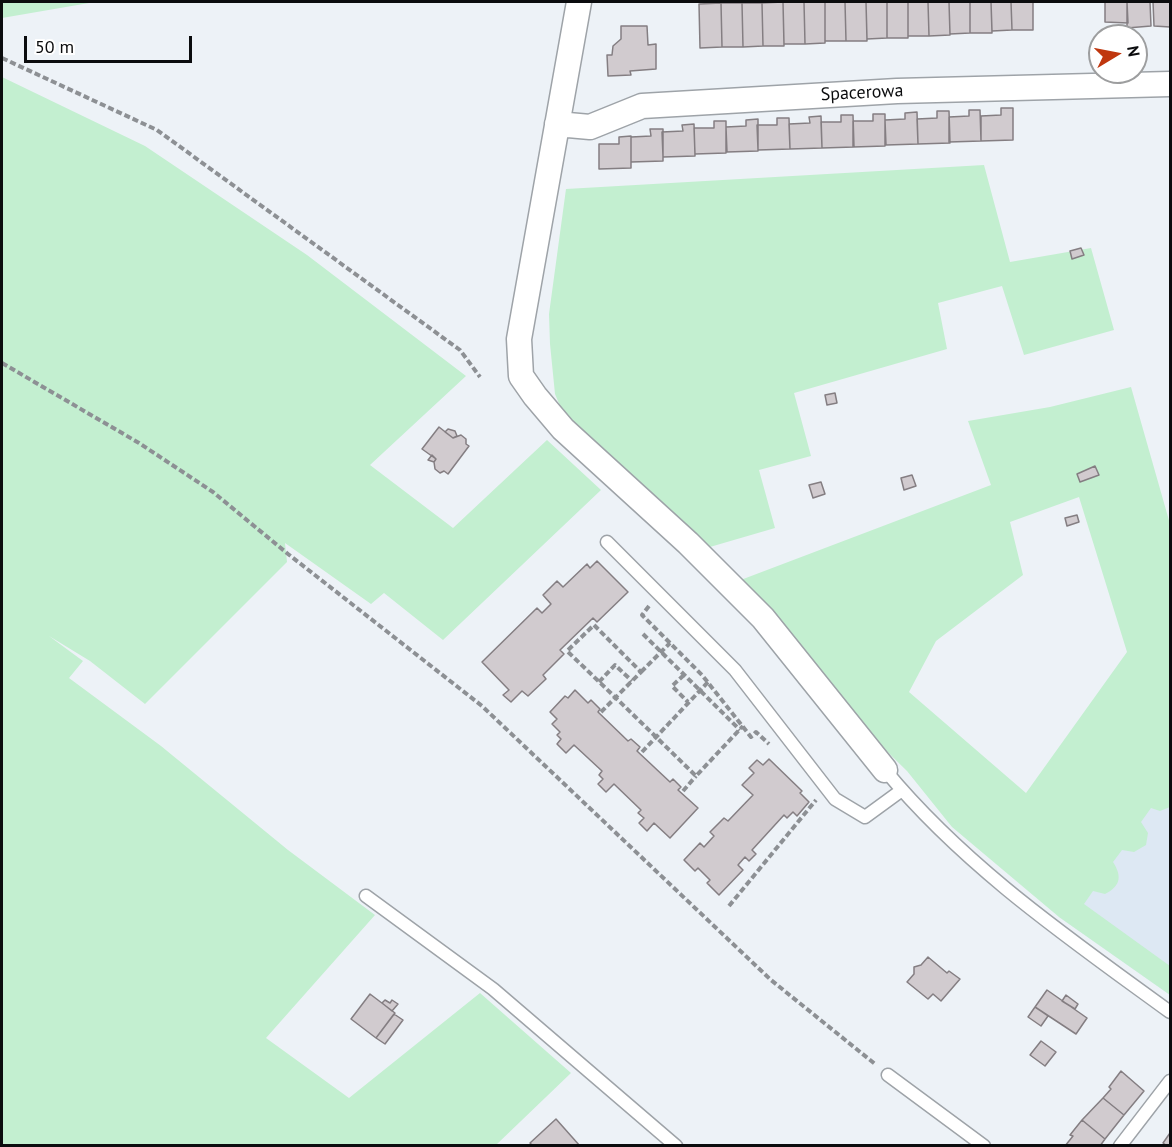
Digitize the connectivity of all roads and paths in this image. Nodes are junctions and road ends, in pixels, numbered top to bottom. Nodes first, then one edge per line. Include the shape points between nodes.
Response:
1 (579, 2) edge
2 (2, 58) edge
3 (1170, 84) edge
4 (557, 124) junction
5 (2, 363) edge
6 (480, 377) dead end
7 (607, 542) dead end
8 (648, 598) dead end
9 (643, 634) dead end
10 (670, 643) junction
11 (661, 652) junction
12 (641, 672) junction
13 (684, 675) junction
14 (632, 681) junction
15 (598, 682) junction
16 (708, 682) junction
17 (699, 691) junction
18 (615, 698) junction
19 (688, 702) junction
20 (601, 712) dead end
21 (741, 728) junction
22 (656, 737) junction
23 (773, 749) dead end
24 (642, 752) dead end
25 (885, 770) joint
26 (696, 776) junction
27 (902, 790) junction
28 (682, 791) dead end
29 (817, 793) dead end
30 (366, 896) dead end
31 (729, 906) dead end
32 (1170, 1012) edge
33 (888, 1075) joint
34 (1170, 1081) edge
35 (676, 1146) edge
36 (984, 1146) edge
37 (1120, 1146) edge

1 - 4 street
2 - 6 path via 157,130 460,350
3 - 4 street, Spacerowa via 897,91 642,105 590,127
4 - 25 street via 519,339 521,376 564,429 763,618
5 - 33 path via 140,442 213,492 482,706 771,980
7 - 27 lane via 735,670 835,799 866,817
8 - 10 path via 650,605 642,615
9 - 11 path
10 - 11 path
10 - 16 path
11 - 12 path
11 - 13 path
12 - 14 path
12 - 15 path via 594,625 567,651
13 - 17 path
13 - 19 path via 672,686
14 - 15 path via 615,665
14 - 18 path
15 - 18 path
16 - 17 path
16 - 21 path
17 - 19 path
17 - 21 path
18 - 20 path
18 - 22 path
19 - 22 path
21 - 23 path via 751,737 756,732
21 - 26 path
22 - 24 path
22 - 26 path
25 - 27 lane
26 - 28 path
27 - 32 lane via 996,881
29 - 31 path via 814,802
30 - 35 lane via 493,989
33 - 36 lane
34 - 37 lane

